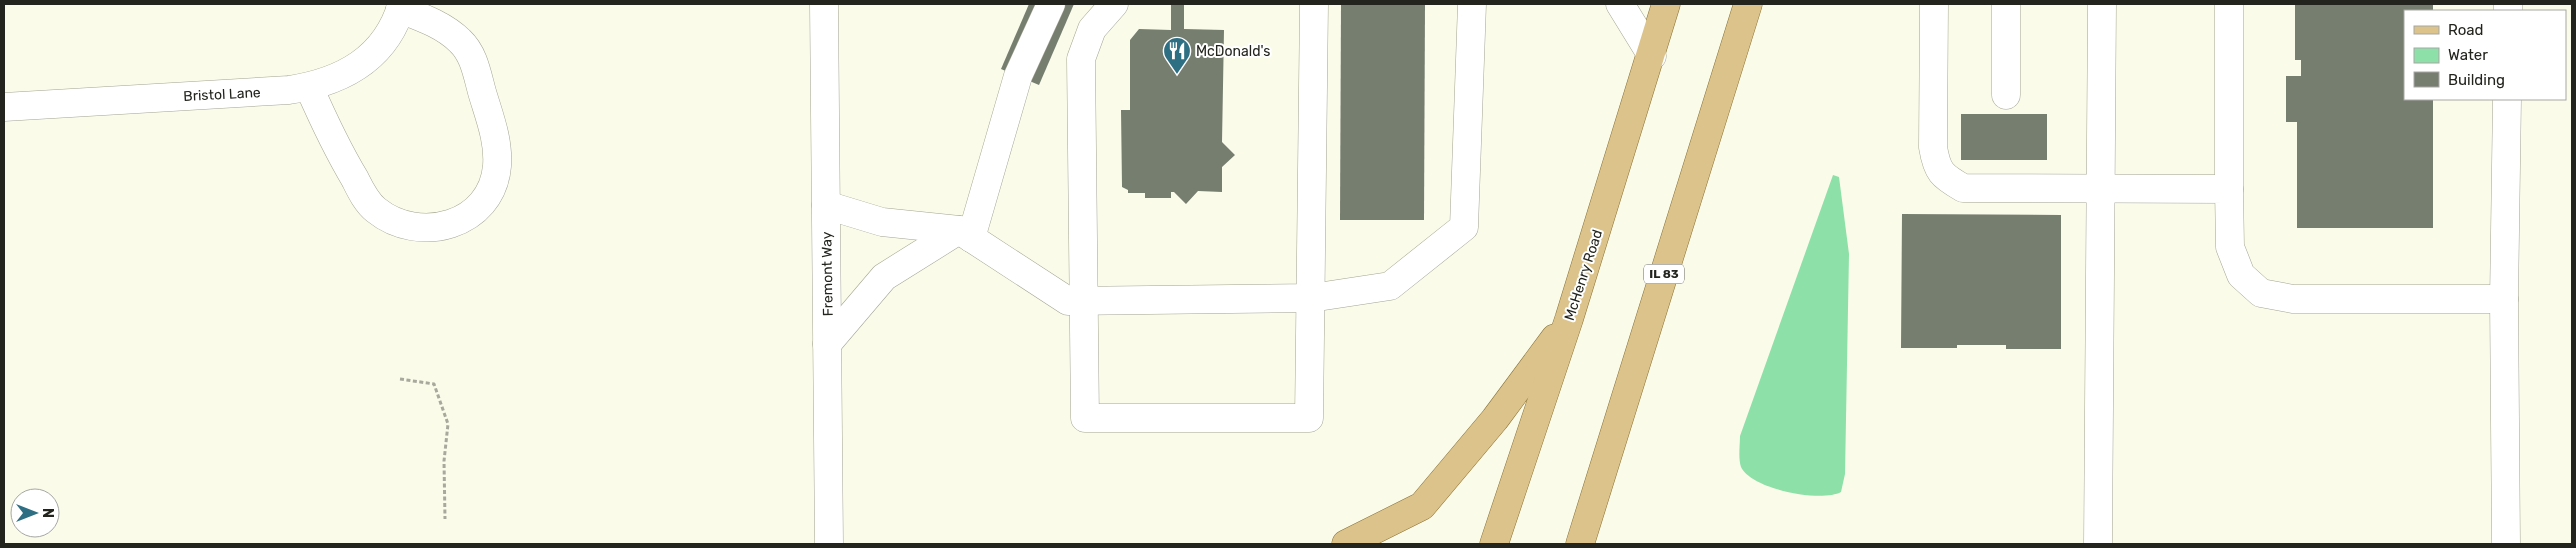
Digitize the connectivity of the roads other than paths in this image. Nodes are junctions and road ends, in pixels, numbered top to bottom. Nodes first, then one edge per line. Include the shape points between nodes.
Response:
1 (824, 4) edge
2 (1051, 4) edge
3 (1114, 4) edge
4 (1314, 4) edge
5 (1472, 4) edge
6 (1620, 4) edge
7 (1666, 4) edge
8 (1748, 4) edge
9 (1934, 4) edge
10 (2006, 4) edge
11 (2102, 4) edge
12 (2229, 4) edge
13 (401, 6) edge
14 (1652, 56) junction
15 (309, 87) junction
16 (2006, 95) dead end
17 (2507, 100) edge
18 (4, 107) edge
19 (2101, 188) junction
20 (2229, 189) junction
21 (826, 205) junction
22 (965, 234) junction
23 (1310, 298) junction
24 (2504, 299) junction
25 (1084, 301) junction
26 (1569, 319) junction
27 (827, 344) junction
28 (829, 544) edge
29 (1346, 544) edge
30 (1494, 544) edge
31 (1580, 544) edge
32 (2098, 544) edge
33 (2506, 544) edge

1 - 21 street, Fremont Way
2 - 22 street via 1018,76
3 - 25 street via 1092,29 1081,59
4 - 23 street
5 - 23 street via 1464,228 1390,286
6 - 14 street
7 - 14 main road, McHenry Road
8 - 31 main road, IL 83
9 - 19 street via 1933,147 1936,164 1944,178 1963,188
10 - 16 street
11 - 19 street
12 - 20 street
13 - 15 street, Bristol Lane via 386,38 363,62 334,80
13 - 15 street via 446,29 471,54 496,142 497,166 492,187 469,215 438,228 414,228 400,224 375,209 330,136
14 - 26 main road, McHenry Road
15 - 18 street, Bristol Lane
17 - 24 street
19 - 20 street
19 - 32 street
20 - 24 street via 2230,247 2241,274 2261,293 2293,299
21 - 22 street via 882,222
21 - 27 street, Fremont Way
22 - 25 street via 1068,301
22 - 27 street via 884,277
23 - 25 street
23 - 25 street via 1309,418 1085,418
24 - 33 street
26 - 29 main road via 1495,419 1422,506
26 - 30 main road, McHenry Road
27 - 28 street, Fremont Way

